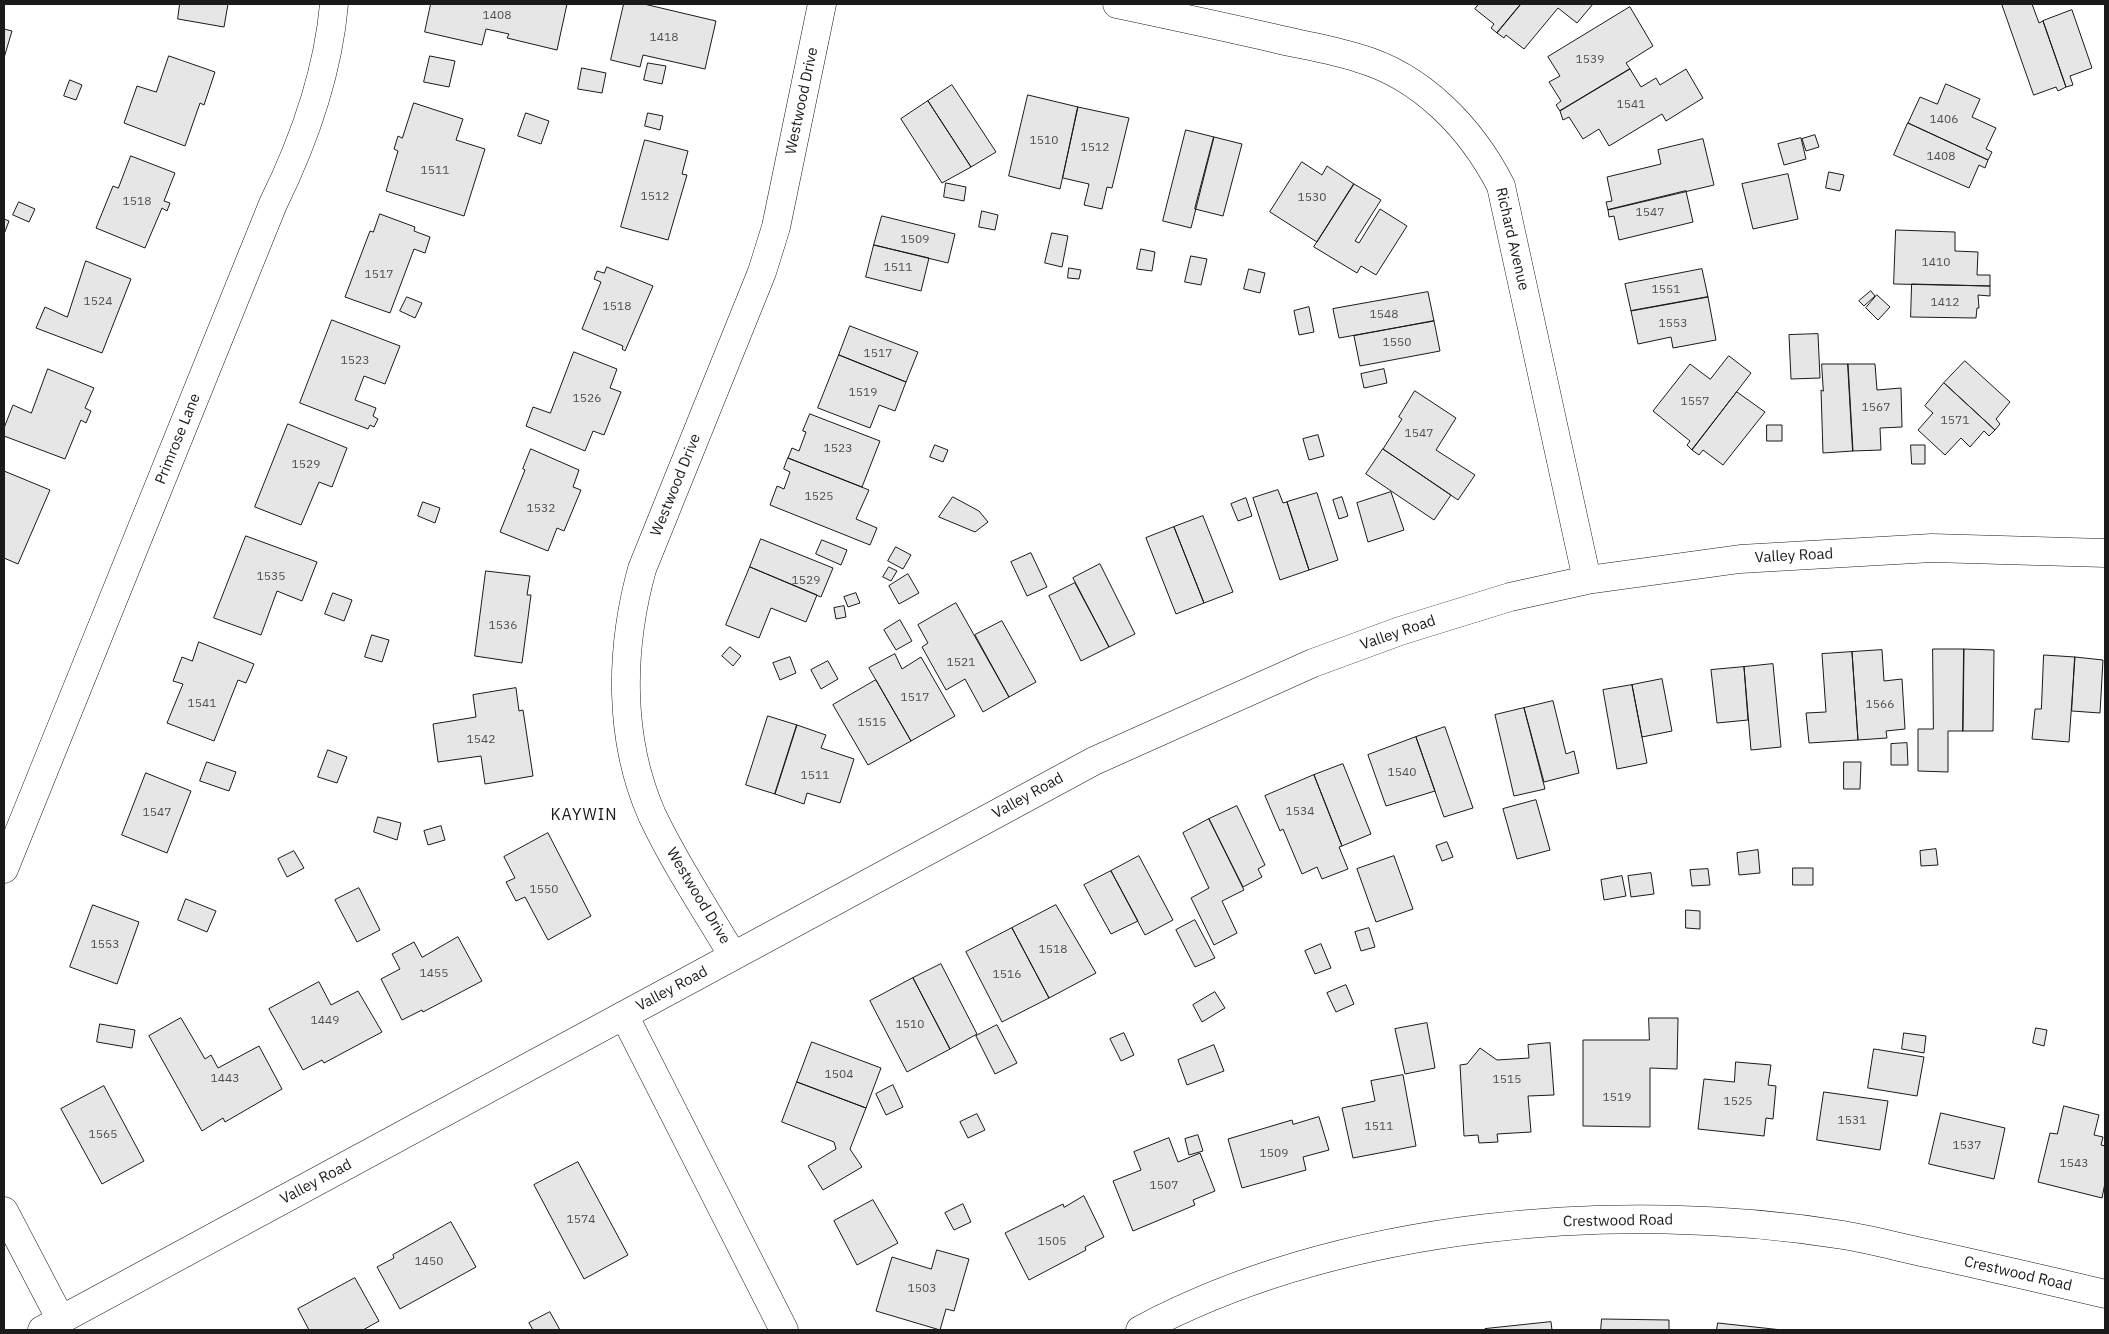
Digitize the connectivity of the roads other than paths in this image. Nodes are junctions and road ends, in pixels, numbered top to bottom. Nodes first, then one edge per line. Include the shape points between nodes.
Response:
1 (334, 4) edge
2 (822, 4) edge
3 (1116, 4) edge
4 (2105, 553) edge
5 (1587, 580) junction
6 (4, 869) edge
7 (733, 956) junction
8 (624, 1015) junction
9 (4, 1211) edge
10 (2105, 1294) edge
11 (51, 1325) edge
12 (1151, 1328) edge
13 (784, 1330) edge

1 - 6 street, Primrose Lane via 320,78 291,167 273,204
2 - 7 street, Westwood Drive via 776,227 762,272 642,570 634,600 626,661 628,723 652,814 672,855
3 - 5 street, Richard Avenue via 1360,58 1398,75 1433,98 1464,128 1489,162 1501,186
4 - 5 street, Valley Road via 1932,548 1740,559
5 - 7 street, Valley Road via 1501,600 1400,631 1313,663 1094,761
7 - 8 street, Valley Road
8 - 11 street, Valley Road
8 - 13 street
9 - 11 street
10 - 12 street, Crestwood Road via 1845,1235 1746,1222 1647,1218 1547,1222 1417,1238 1327,1258 1240,1286

